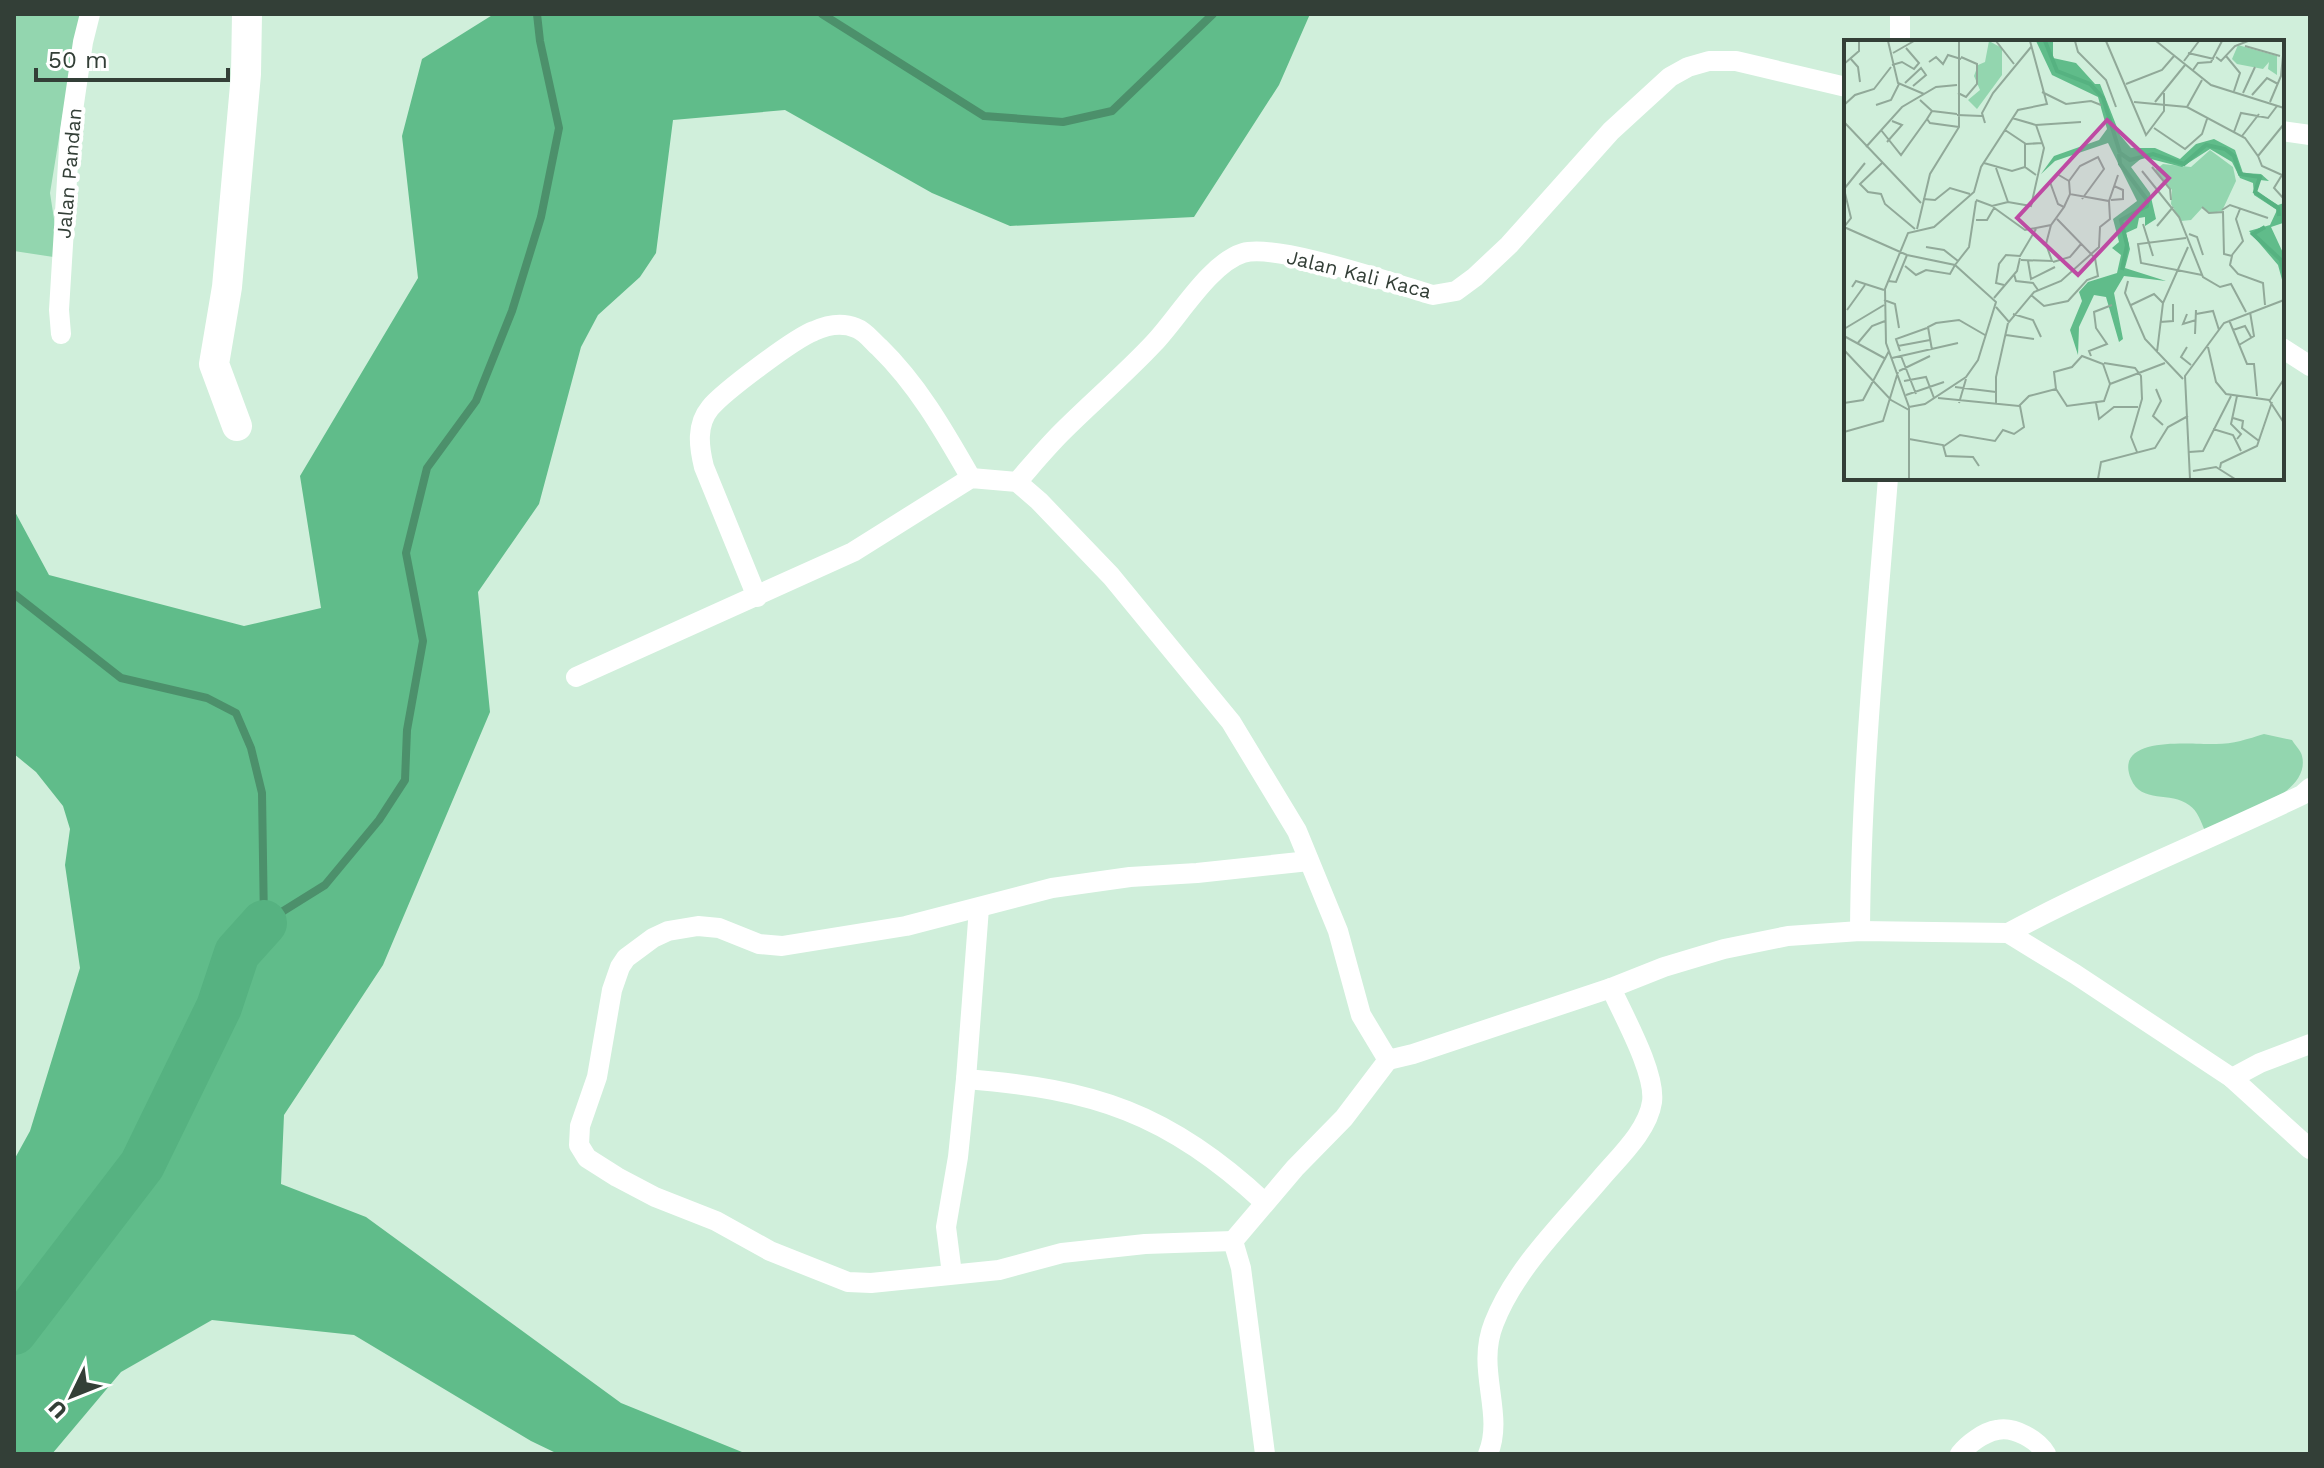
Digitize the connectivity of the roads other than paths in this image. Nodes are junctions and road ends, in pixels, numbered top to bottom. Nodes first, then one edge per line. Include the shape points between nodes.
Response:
1 (90, 14) edge
2 (247, 14) edge
3 (1900, 14) edge
4 (1900, 40) edge
5 (1844, 87) edge
6 (2284, 131) edge
7 (2310, 135) edge
8 (61, 334) dead end
9 (2284, 349) edge
10 (2310, 366) edge
11 (237, 426) dead end
12 (971, 478) junction
13 (1888, 480) edge
14 (1017, 482) junction
15 (757, 597) junction
16 (576, 677) dead end
17 (2310, 788) edge
18 (1309, 861) junction
19 (979, 908) junction
20 (1860, 931) junction
21 (2008, 933) junction
22 (1611, 988) junction
23 (2310, 1044) edge
24 (1388, 1060) junction
25 (2232, 1078) junction
26 (966, 1079) junction
27 (2310, 1149) edge
28 (1264, 1202) junction
29 (1233, 1241) junction
30 (952, 1274) junction
31 (1265, 1454) edge
32 (1488, 1454) edge
33 (1960, 1454) edge
34 (2046, 1454) edge

1 - 8 street, Jalan Pandan via 70,131
2 - 11 street via 227,287 214,364
3 - 4 street
5 - 14 street, Jalan Kali Kaca via 1736,61 1688,67 1611,131 1509,245 1475,277 1447,294 1433,295 1274,253 1232,258
6 - 7 street
9 - 10 street
12 - 14 street
12 - 15 street via 853,552
12 - 15 street via 927,402 859,329 846,324 811,332 710,409 702,426 704,467
13 - 20 street via 1867,734
14 - 18 street via 1111,576 1231,722 1297,831
15 - 16 street
17 - 21 street
18 - 19 street via 1052,888
18 - 24 street via 1338,931 1361,1015
19 - 26 street
19 - 30 street via 782,946 698,926 653,938 626,958 616,979 597,1077 580,1126 579,1145 587,1158 617,1177 823,1274 871,1283
20 - 21 street
20 - 22 street via 1788,936 1724,949
21 - 25 street
22 - 24 street
22 - 32 street via 1642,1056 1652,1101 1630,1144 1514,1284 1497,1316 1487,1351 1494,1439
23 - 25 street
24 - 28 street via 1344,1118
25 - 27 street
26 - 28 street via 1046,1087 1126,1109 1200,1149
26 - 30 street via 946,1227
28 - 29 street
29 - 30 street via 1062,1253 999,1270
29 - 31 street
33 - 34 street via 1998,1429 2030,1438

